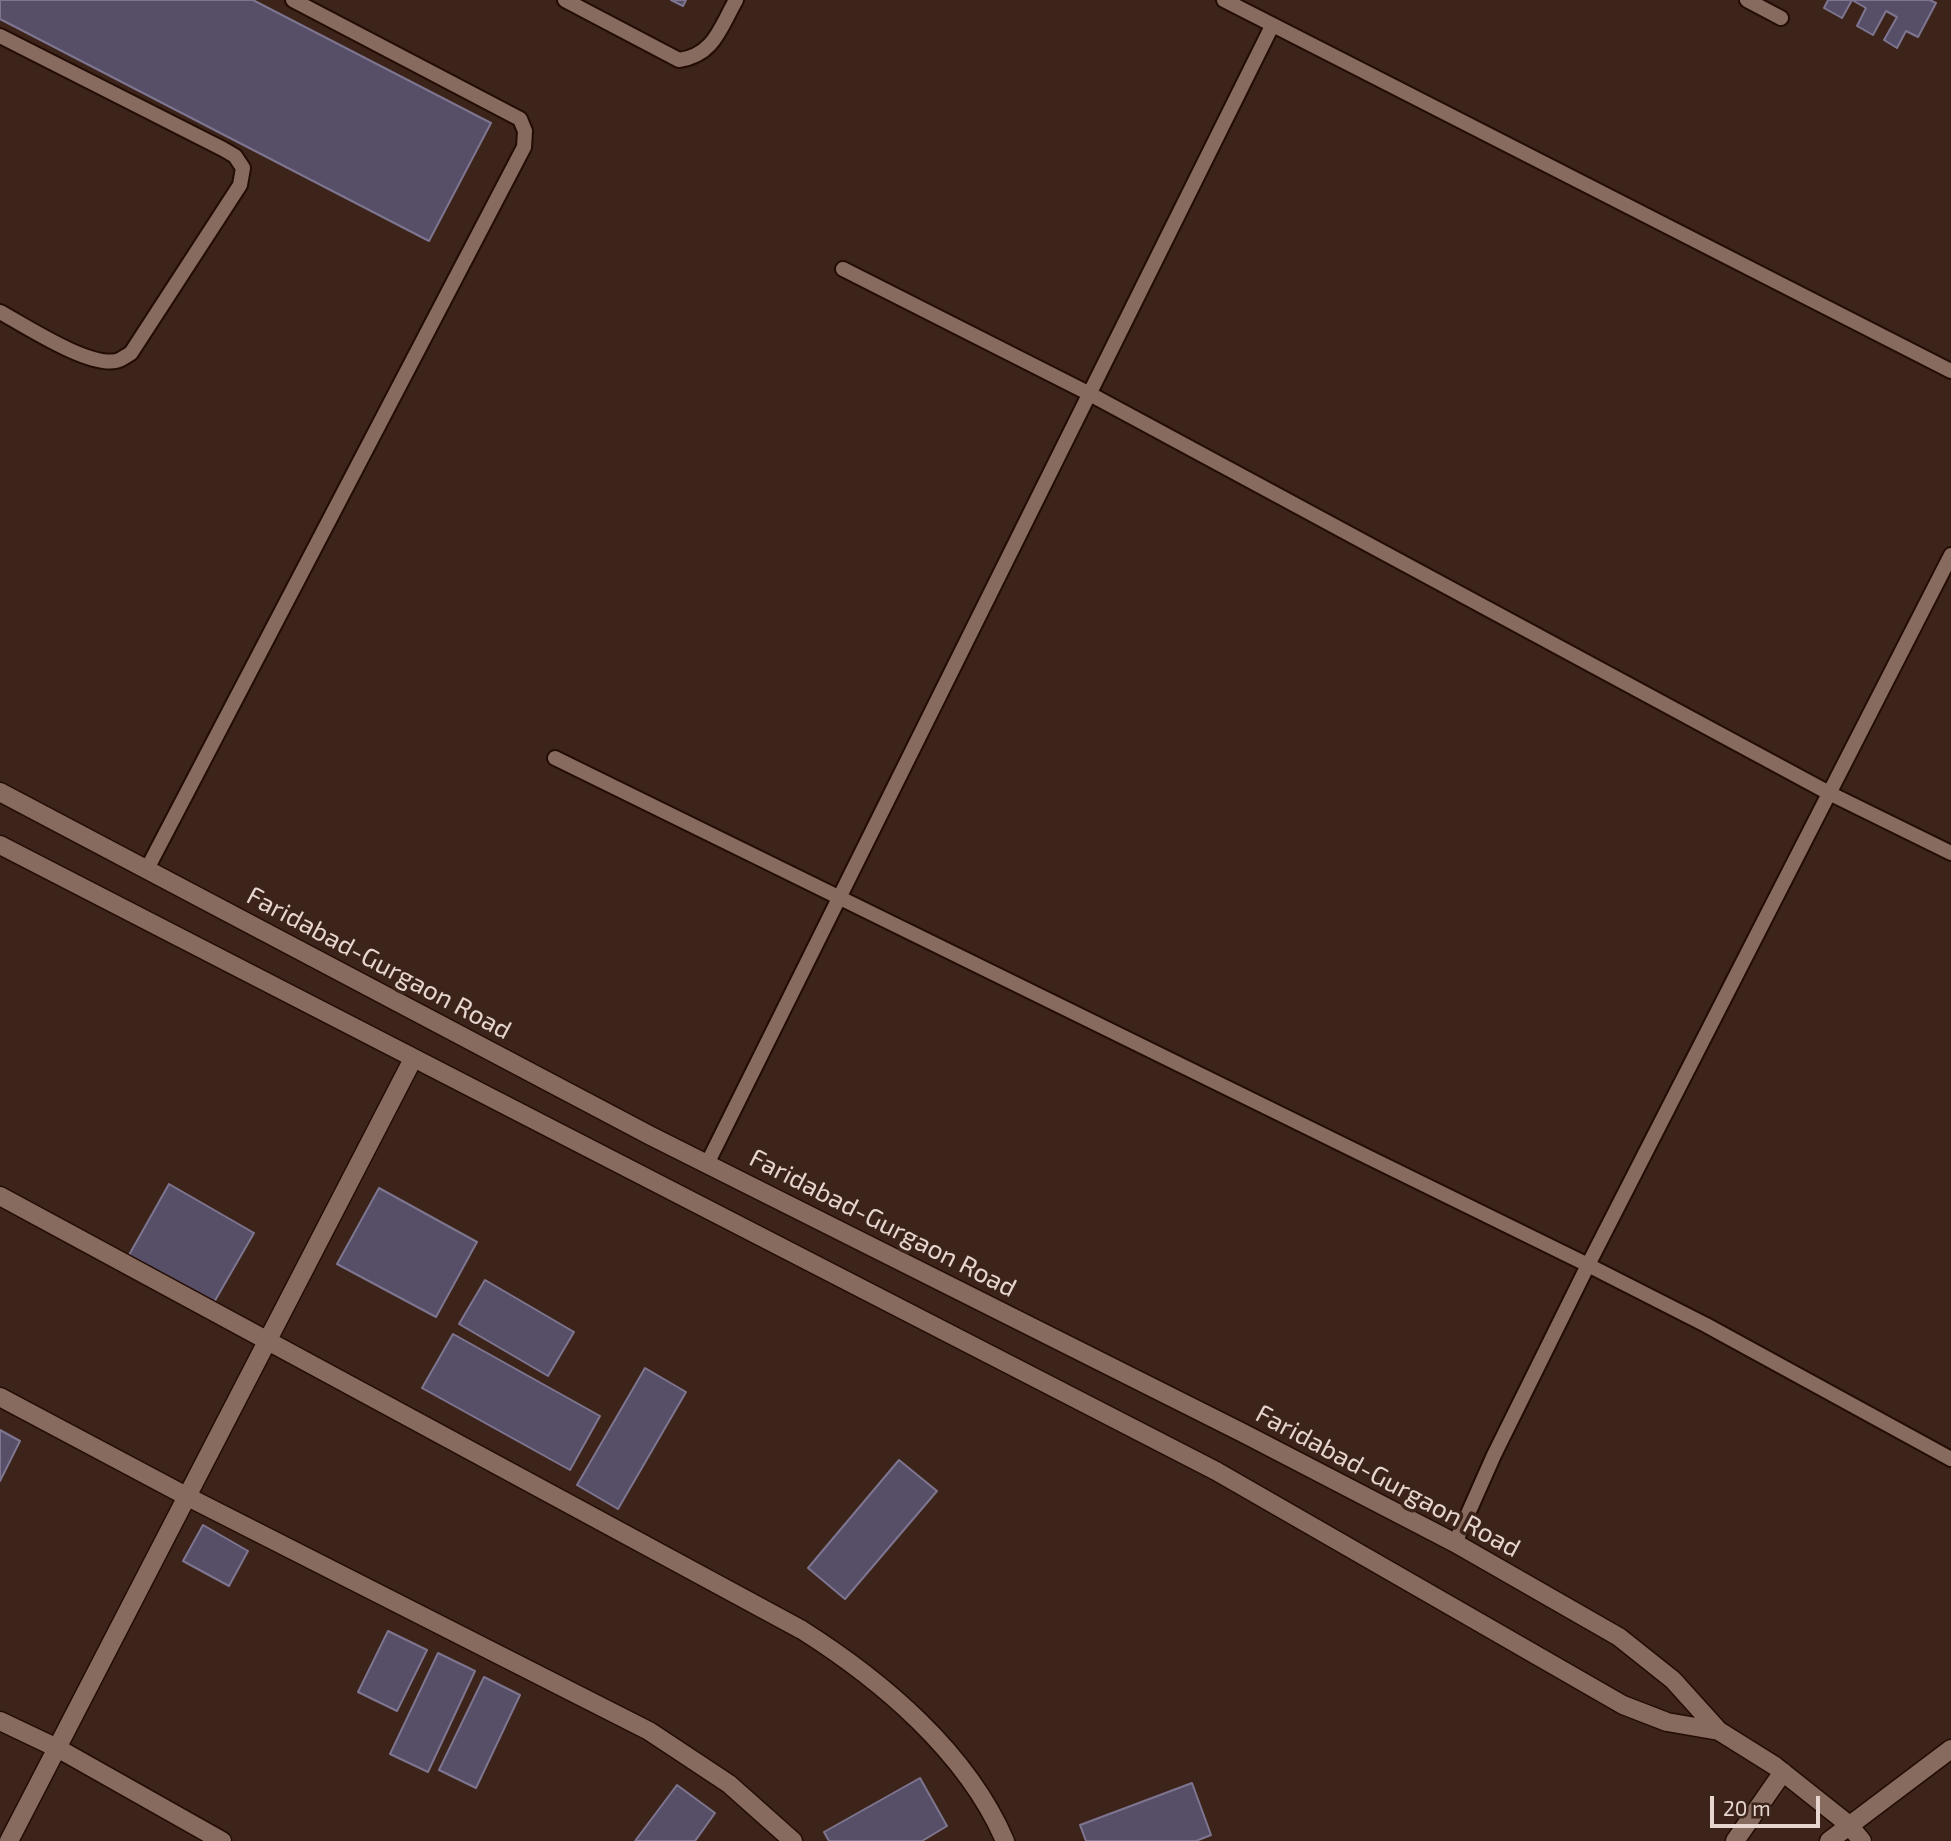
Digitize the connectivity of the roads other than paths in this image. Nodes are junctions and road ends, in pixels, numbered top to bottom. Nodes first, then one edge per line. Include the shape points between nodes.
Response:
1 (293, 0) edge
2 (565, 0) edge
3 (736, 0) edge
4 (1224, 0) edge
5 (1747, 0) edge
6 (1782, 18) dead end
7 (1272, 26) junction
8 (0, 36) edge
9 (843, 269) dead end
10 (0, 312) edge
11 (1951, 371) edge
12 (1088, 394) junction
13 (1951, 555) edge
14 (555, 758) dead end
15 (0, 792) edge
16 (1829, 793) junction
17 (0, 845) edge
18 (1951, 853) edge
19 (147, 869) junction
20 (841, 897) junction
21 (413, 1059) junction
22 (709, 1162) junction
23 (0, 1196) edge
24 (1588, 1265) junction
25 (267, 1339) junction
26 (0, 1396) edge
27 (1951, 1459) edge
28 (188, 1497) junction
29 (1455, 1544) junction
30 (0, 1721) edge
31 (1719, 1731) junction
32 (59, 1749) junction
33 (1951, 1749) edge
34 (1783, 1772) junction
35 (1848, 1824) junction
36 (9, 1841) edge
37 (222, 1841) edge
38 (793, 1841) edge
39 (1005, 1841) edge
40 (1735, 1841) edge
41 (1829, 1841) edge
42 (1862, 1841) edge

1 - 19 lane via 520,119 524,147
2 - 3 lane via 679,60 707,50
4 - 7 lane
5 - 6 lane
7 - 11 lane
7 - 12 lane
8 - 10 lane via 223,149 243,168 240,185 131,353 117,361 82,355
9 - 12 lane
12 - 16 lane
12 - 20 lane
13 - 16 lane
14 - 20 lane
15 - 19 main road, Faridabad-Gurgaon Road
16 - 18 lane
16 - 24 lane
17 - 21 main road, Faridabad-Gurgaon Road
19 - 22 main road, Faridabad-Gurgaon Road via 468,1041
20 - 22 lane
20 - 24 lane
21 - 25 main road
21 - 31 main road, Faridabad-Gurgaon Road via 1216,1471 1623,1705 1667,1721
22 - 29 main road, Faridabad-Gurgaon Road
23 - 25 main road
24 - 27 lane
24 - 29 lane
25 - 28 main road
25 - 39 main road via 843,1656 924,1726 974,1788
26 - 28 main road
28 - 32 main road
28 - 38 main road via 649,1731 729,1784
29 - 31 main road, Faridabad-Gurgaon Road via 1619,1637 1673,1680
30 - 32 main road
31 - 34 main road, Faridabad-Gurgaon Road
32 - 36 main road
32 - 37 main road
33 - 35 main road
34 - 35 main road, Faridabad-Gurgaon Road
34 - 40 main road
35 - 41 main road
35 - 42 main road, Faridabad-Gurgaon Road

